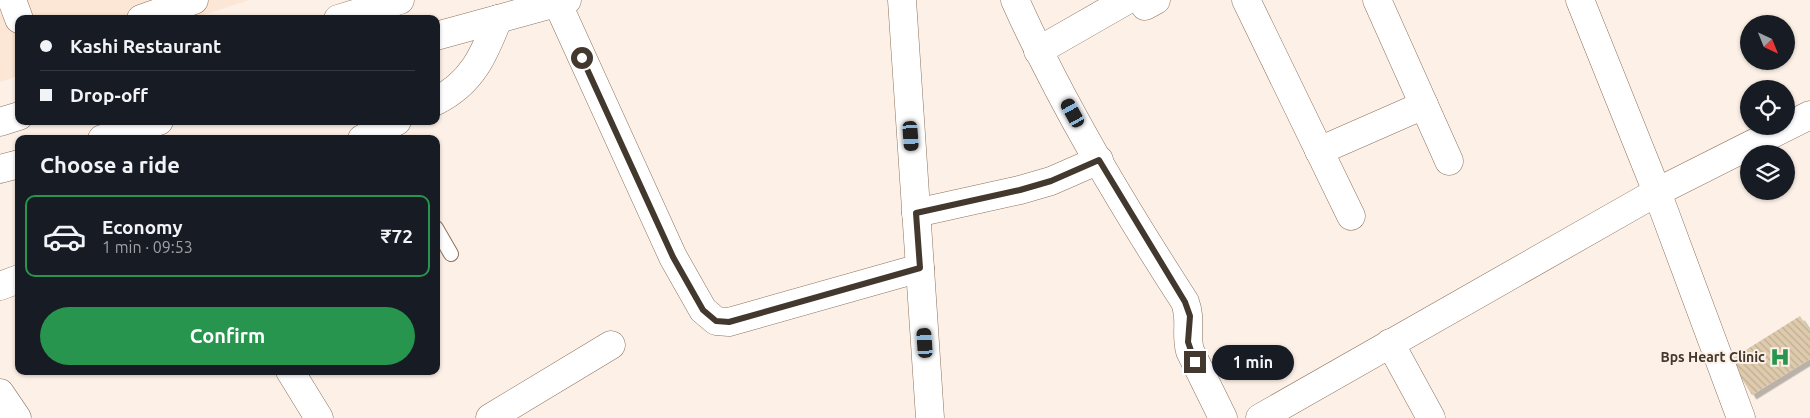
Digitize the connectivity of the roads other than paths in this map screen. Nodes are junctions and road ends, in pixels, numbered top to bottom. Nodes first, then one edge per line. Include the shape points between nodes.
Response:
1 (12, 0) edge
2 (194, 0) edge
3 (400, 0) edge
4 (902, 0) edge
5 (1015, 0) edge
6 (1246, 0) edge
7 (1377, 0) edge
8 (1580, 0) edge
9 (560, 1) edge
10 (1143, 2) edge
11 (18, 15) edge
12 (152, 15) edge
13 (351, 15) edge
14 (15, 20) edge
15 (498, 20) junction
16 (0, 25) edge
17 (440, 35) edge
18 (1038, 51) junction
19 (440, 98) edge
20 (1424, 105) junction
21 (1810, 115) edge
22 (15, 117) edge
23 (0, 122) edge
24 (146, 125) edge
25 (115, 135) edge
26 (1319, 151) junction
27 (1099, 160) junction
28 (1449, 161) dead end
29 (15, 165) edge
30 (0, 169) edge
31 (1657, 192) junction
32 (916, 213) junction
33 (1350, 216) dead end
34 (440, 235) edge
35 (450, 254) dead end
36 (920, 268) junction
37 (15, 280) edge
38 (0, 286) edge
39 (1390, 343) junction
40 (611, 345) dead end
41 (292, 375) edge
42 (0, 393) edge
43 (17, 418) edge
44 (319, 418) edge
45 (490, 418) edge
46 (930, 418) edge
47 (1223, 418) edge
48 (1260, 418) edge
49 (1431, 418) edge
50 (1741, 418) edge

1 - 11 street
2 - 12 street
3 - 13 street
4 - 32 street
5 - 18 street
6 - 26 street
7 - 20 street
8 - 31 street
9 - 15 street
9 - 36 street via 673,257 703,310 716,321 729,322
10 - 18 street
14 - 16 street
15 - 17 street
15 - 19 street via 482,59 464,81
18 - 27 street
20 - 26 street
20 - 28 street
21 - 31 street
22 - 23 street
24 - 25 street
26 - 33 street
27 - 32 street via 1027,188
27 - 47 street via 1185,302 1190,316 1190,351
29 - 30 street
31 - 39 street
31 - 50 street
32 - 36 street
34 - 35 lane
36 - 46 street
37 - 38 street
39 - 48 street
39 - 49 street
40 - 45 street
41 - 44 street
42 - 43 street

